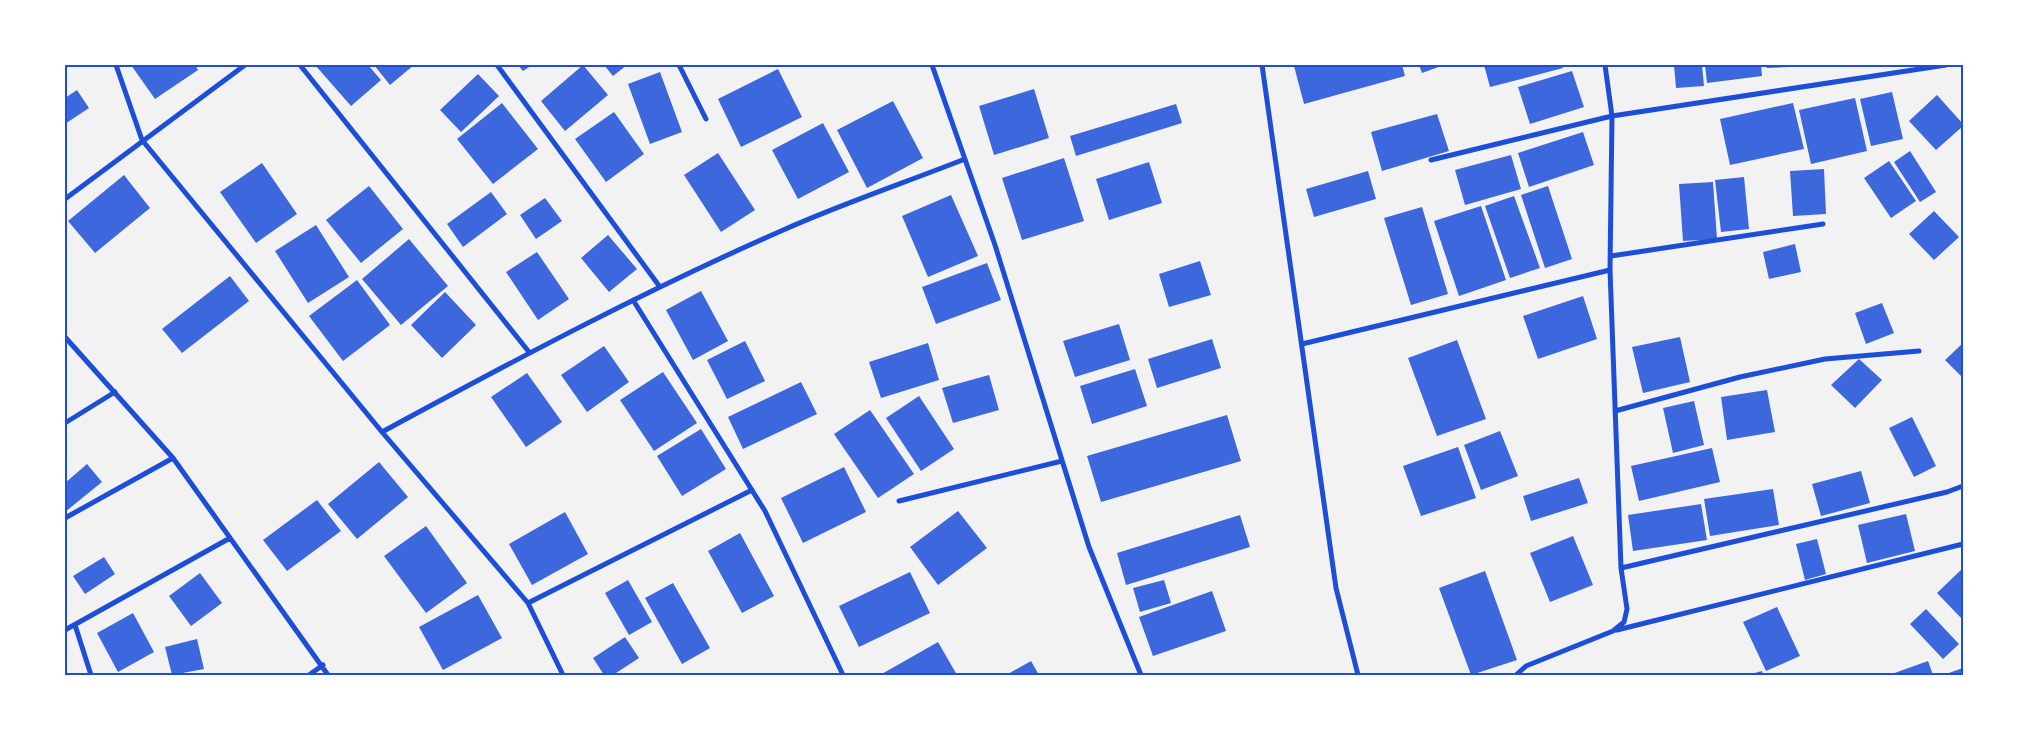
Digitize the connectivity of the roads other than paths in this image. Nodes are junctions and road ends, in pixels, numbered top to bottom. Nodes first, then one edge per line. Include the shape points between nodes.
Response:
1 (116, 65) edge
2 (245, 65) edge
3 (300, 65) edge
4 (497, 65) edge
5 (679, 65) edge
6 (932, 65) edge
7 (1262, 65) edge
8 (1605, 65) edge
9 (1946, 65) edge
10 (1612, 116) junction
11 (706, 119) dead end
12 (142, 140) junction
13 (965, 159) junction
14 (1431, 160) dead end
15 (65, 199) edge
16 (1824, 224) dead end
17 (1610, 256) junction
18 (1610, 270) junction
19 (660, 287) junction
20 (632, 300) junction
21 (65, 337) edge
22 (1302, 344) junction
23 (1919, 351) dead end
24 (529, 352) junction
25 (115, 392) junction
26 (1614, 411) junction
27 (65, 423) edge
28 (382, 432) junction
29 (173, 458) junction
30 (1062, 462) junction
31 (1963, 486) edge
32 (752, 490) junction
33 (899, 501) dead end
34 (65, 518) edge
35 (230, 538) junction
36 (1963, 544) edge
37 (1621, 568) junction
38 (528, 603) junction
39 (74, 625) junction
40 (65, 630) edge
41 (1613, 631) junction
42 (323, 665) junction
43 (91, 675) edge
44 (309, 675) edge
45 (328, 675) edge
46 (563, 675) edge
47 (843, 675) edge
48 (1140, 675) edge
49 (1358, 675) edge
50 (1516, 675) edge

1 - 12 street
2 - 12 street
3 - 24 street
4 - 19 street
5 - 11 street
6 - 13 street
7 - 22 street
8 - 10 street
9 - 10 street
10 - 14 street
10 - 17 street
12 - 15 street
12 - 28 street
13 - 19 street via 782,230
13 - 30 street via 996,245
16 - 17 street
17 - 18 street
18 - 22 street
18 - 26 street
19 - 20 street
20 - 24 street
20 - 32 street
21 - 25 street
22 - 49 street via 1336,588
23 - 26 street via 1825,359 1740,377
24 - 28 street
25 - 27 street
25 - 29 street
26 - 37 street
28 - 38 street
29 - 34 street
29 - 35 street
30 - 33 street
30 - 48 street via 1089,547
31 - 37 street
32 - 38 street
32 - 47 street
35 - 39 street
35 - 42 street
36 - 41 street
37 - 41 street via 1626,609 1624,622
38 - 46 street
39 - 40 street
39 - 43 street
41 - 50 street via 1526,666
42 - 44 street
42 - 45 street

